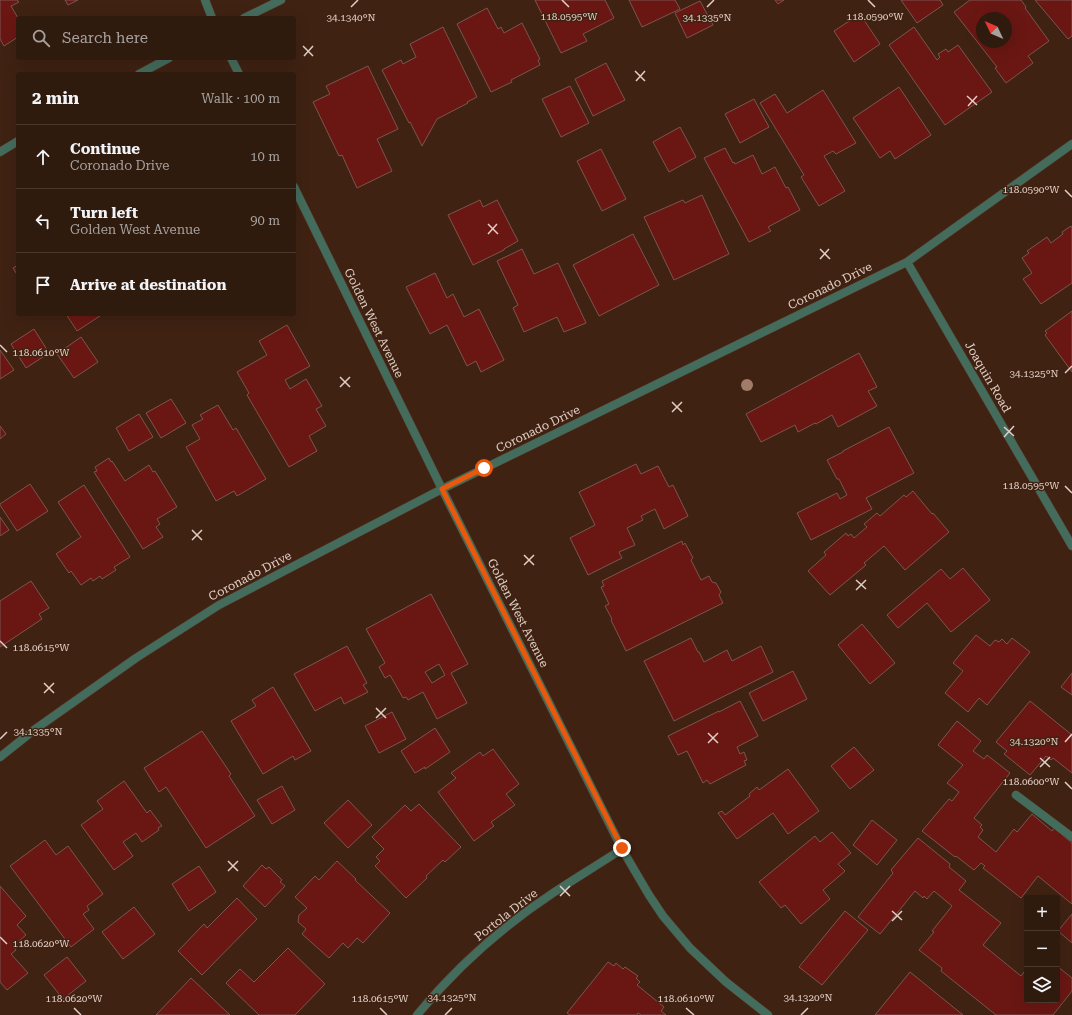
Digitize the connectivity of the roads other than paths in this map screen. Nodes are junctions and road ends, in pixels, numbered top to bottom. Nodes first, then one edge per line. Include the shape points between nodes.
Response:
1 (205, 0) edge
2 (281, 0) edge
3 (211, 16) edge
4 (248, 16) edge
5 (165, 60) edge
6 (232, 60) edge
7 (143, 72) edge
8 (238, 72) edge
9 (16, 142) edge
10 (1072, 144) edge
11 (0, 152) edge
12 (296, 191) edge
13 (907, 262) junction
14 (442, 489) junction
15 (1072, 546) edge
16 (0, 757) edge
17 (1016, 795) dead end
18 (1072, 837) edge
19 (622, 848) junction
20 (417, 1015) edge
21 (768, 1015) edge

1 - 3 street
2 - 4 street
5 - 7 street
6 - 8 street
9 - 11 street
10 - 13 street, Coronado Drive
12 - 14 street, Golden West Avenue
13 - 14 street, Coronado Drive
13 - 15 street, Joaquin Road
14 - 16 street, Coronado Drive via 219,605 136,658
14 - 19 street, Golden West Avenue
17 - 18 street
19 - 20 street, Portola Drive via 552,894 507,928 467,961
19 - 21 street, Golden West Avenue via 663,916 690,948 726,982

